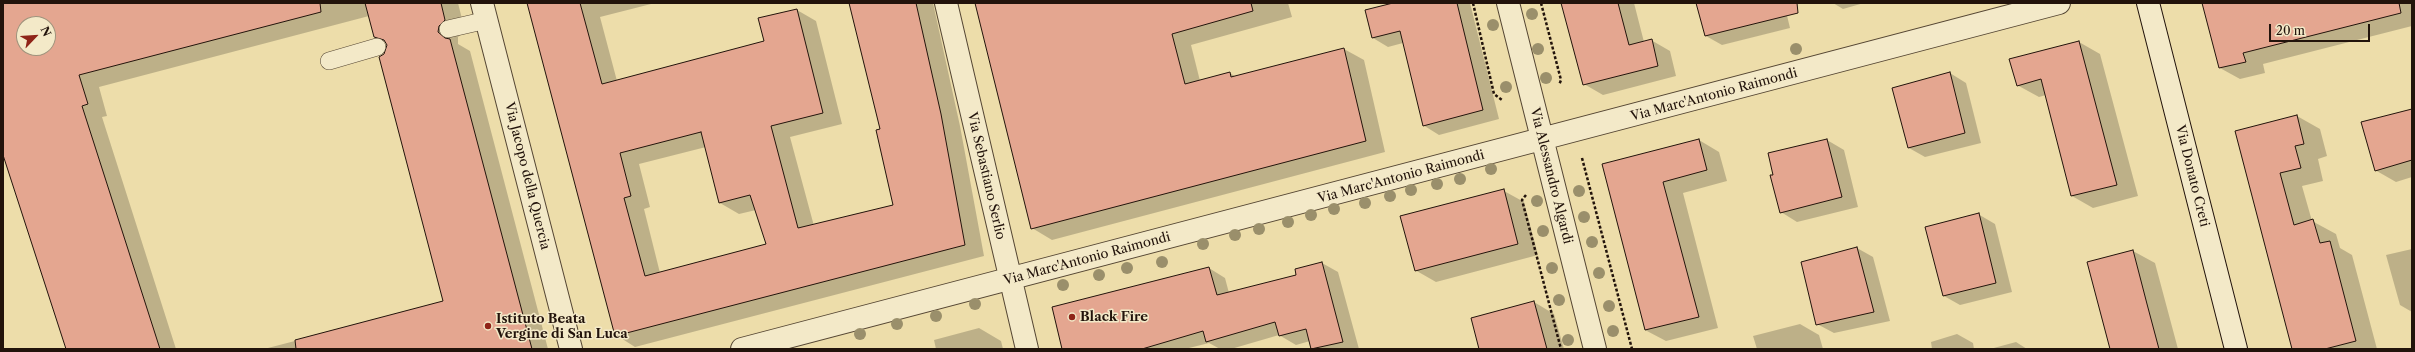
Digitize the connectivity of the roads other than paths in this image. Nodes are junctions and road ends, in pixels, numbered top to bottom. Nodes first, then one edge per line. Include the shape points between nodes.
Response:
1 (946, 3) edge
2 (1508, 3) edge
3 (2059, 3) edge
4 (2148, 3) edge
5 (484, 11) edge
6 (448, 29) dead end
7 (377, 47) dead end
8 (329, 61) dead end
9 (1542, 140) junction
10 (1009, 280) junction
11 (571, 349) edge
12 (742, 349) edge
13 (1027, 349) edge
14 (1595, 349) edge
15 (2236, 349) edge

1 - 10 street, Via Sebastiano Serlio
2 - 9 street, Via Alessandro Algardi
3 - 9 street, Via Marc'Antonio Raimondi
4 - 15 street, Via Donato Creti
5 - 6 lane
5 - 11 street, Via Jacopo della Quercia
7 - 8 lane
9 - 10 street, Via Marc'Antonio Raimondi
9 - 14 street, Via Alessandro Algardi
10 - 12 street, Via Marc'Antonio Raimondi
10 - 13 street, Via Sebastiano Serlio

